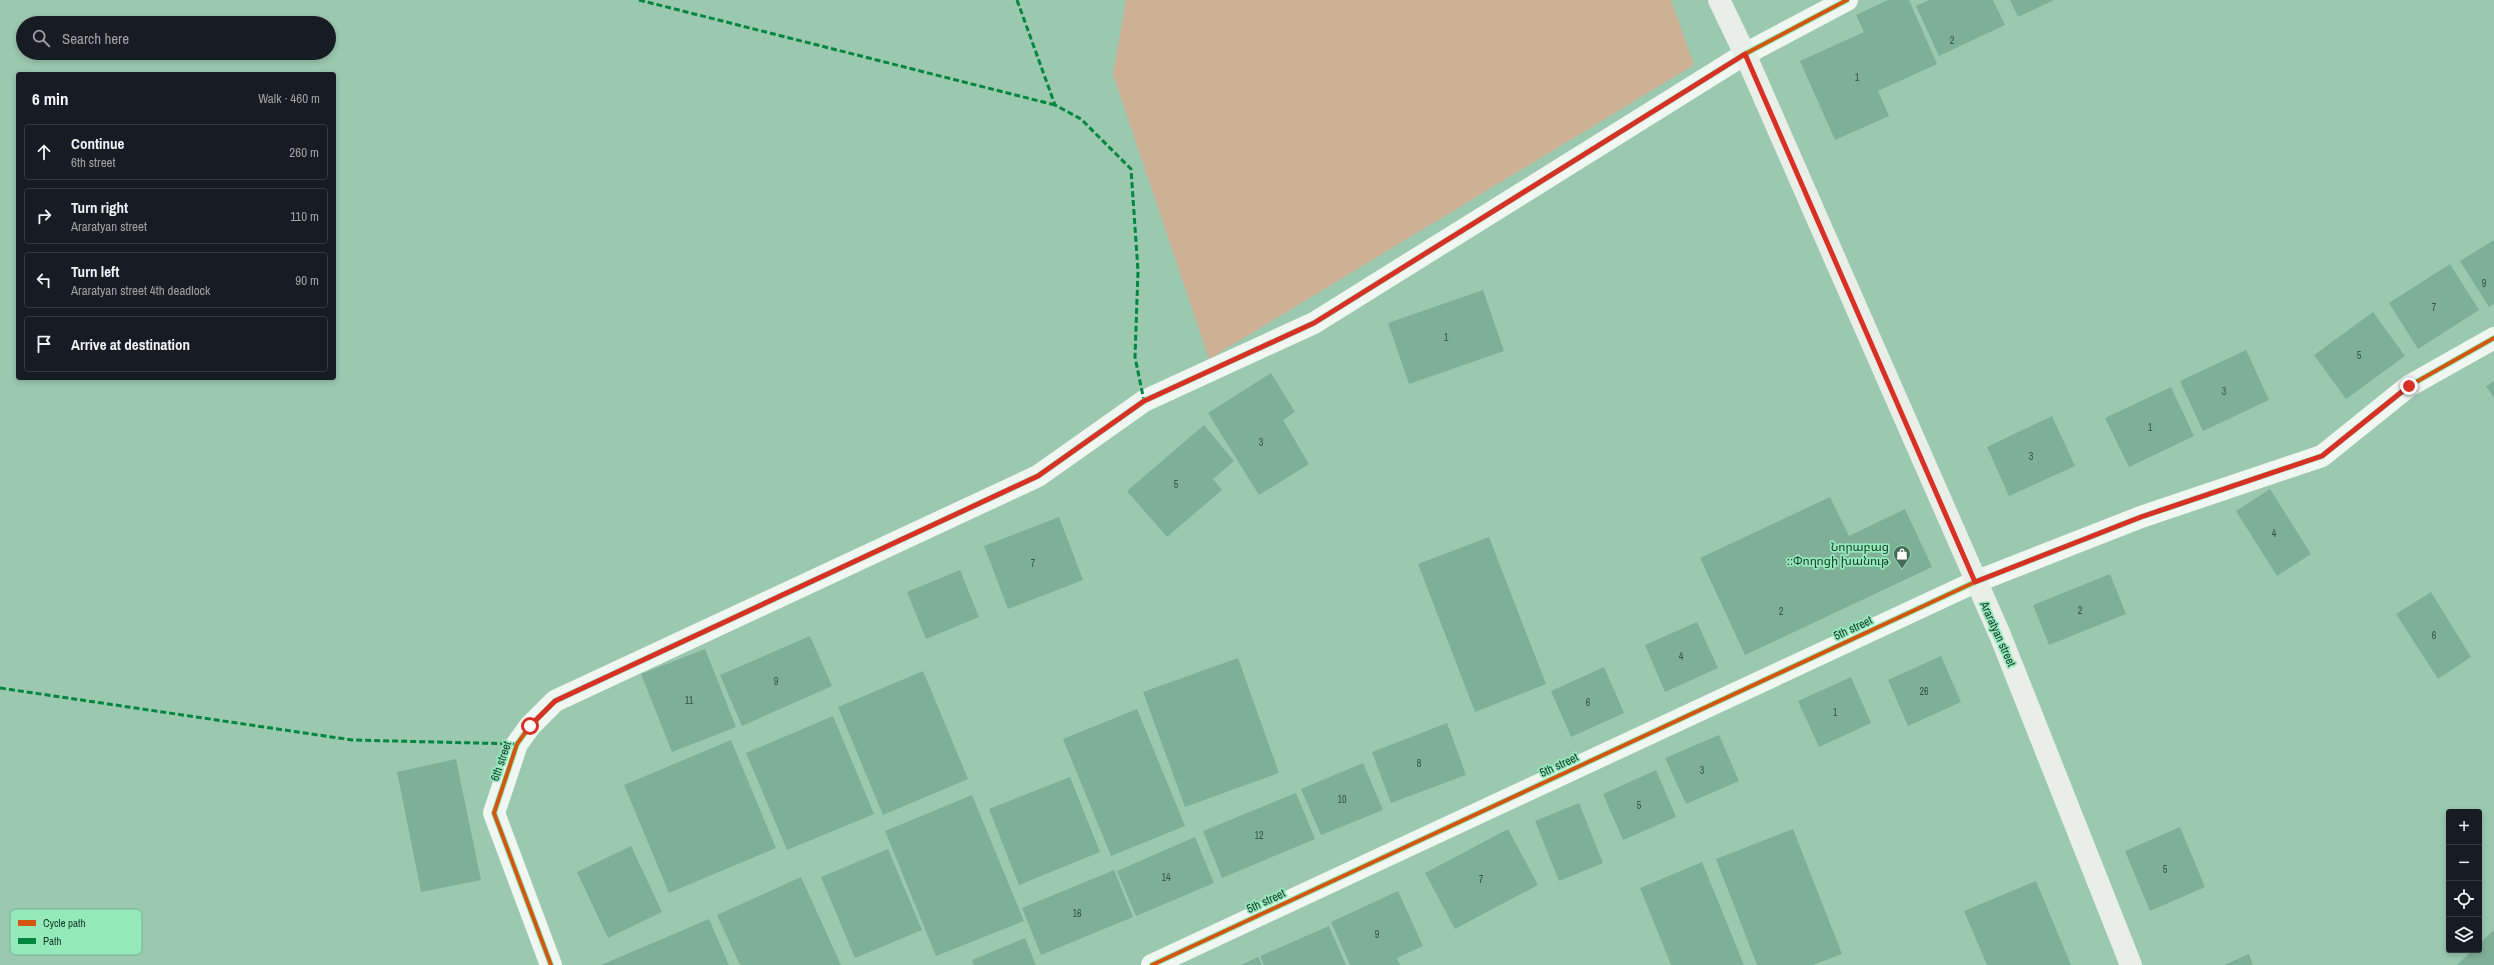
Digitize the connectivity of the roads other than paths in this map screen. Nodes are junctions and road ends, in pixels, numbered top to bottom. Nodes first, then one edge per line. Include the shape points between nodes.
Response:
1 (1719, 0) edge
2 (1847, 0) edge
3 (1745, 54) junction
4 (2494, 338) edge
5 (1975, 582) junction
6 (552, 965) edge
7 (1152, 965) edge
8 (2131, 965) edge

1 - 3 main road, Araratyan street
2 - 3 street, 6th street
3 - 5 main road, Araratyan street
3 - 6 street, 6th street via 1314,323 1144,401 1038,476 555,701 530,726 517,744 494,813
4 - 5 street, 5th street via 2409,386 2322,456 2141,517
5 - 7 street, 5th street
5 - 8 main road, Araratyan street via 2000,636

